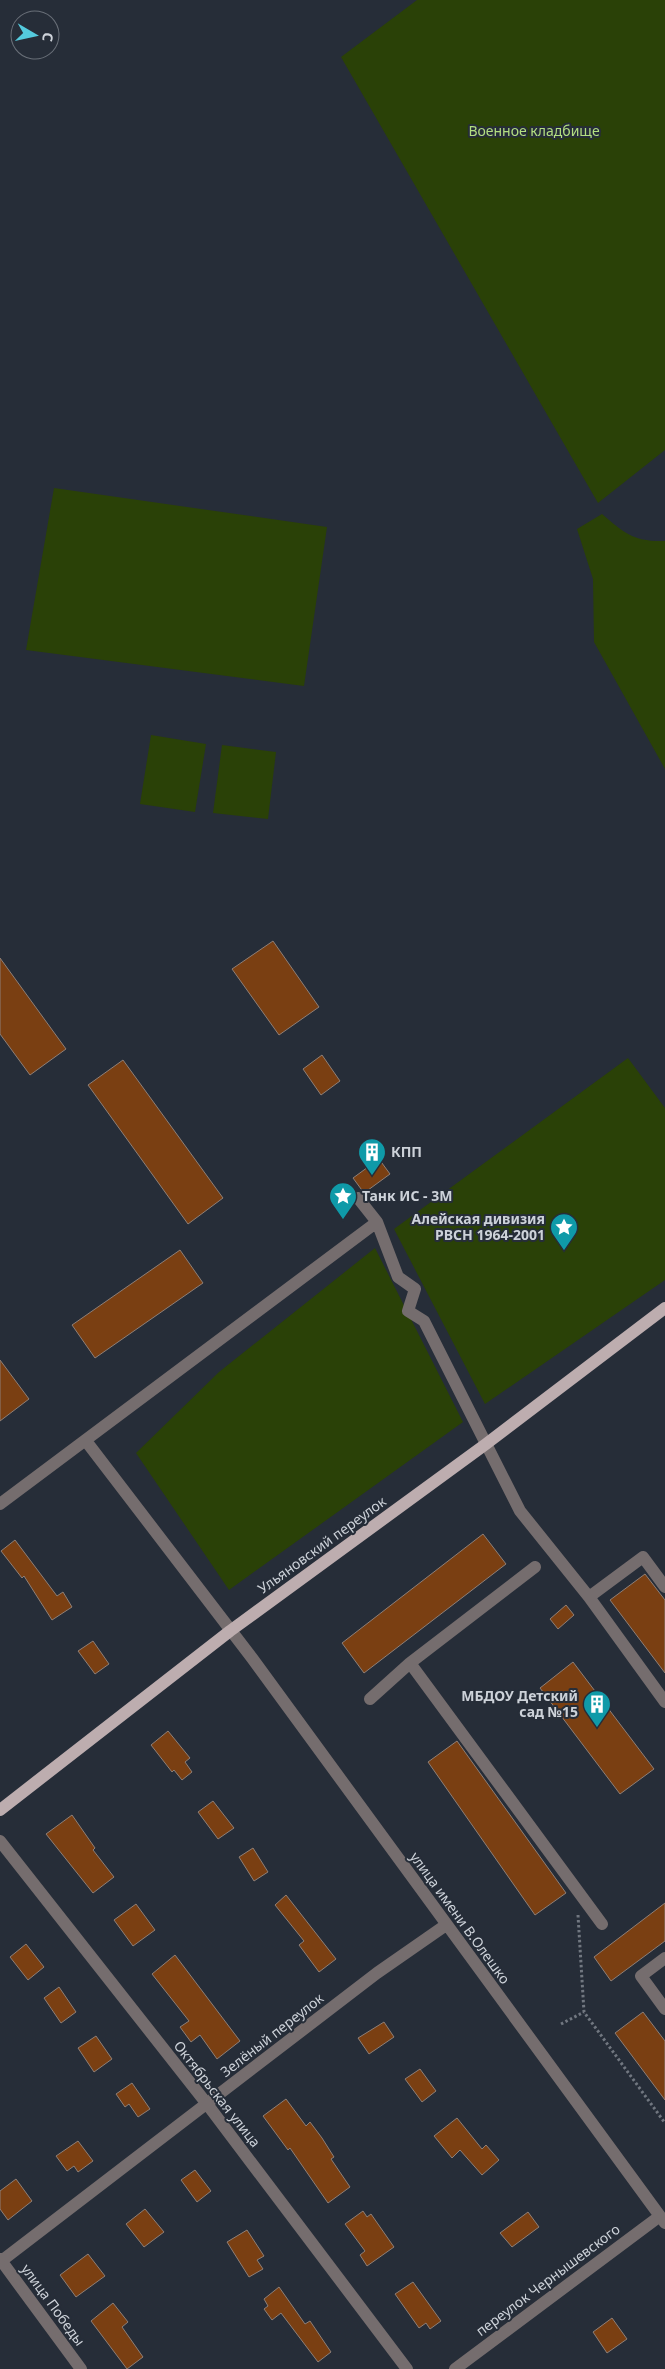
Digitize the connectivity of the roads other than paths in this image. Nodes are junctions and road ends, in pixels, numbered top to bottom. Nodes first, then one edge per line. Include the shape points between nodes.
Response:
1 (358, 1198) dead end
2 (377, 1222) junction
3 (665, 1308) edge
4 (86, 1441) junction
5 (486, 1444) junction
6 (0, 1504) edge
7 (535, 1567) dead end
8 (665, 1587) edge
9 (589, 1597) junction
10 (230, 1631) junction
11 (410, 1663) junction
12 (370, 1699) dead end
13 (665, 1702) edge
14 (0, 1810) edge
15 (0, 1841) edge
16 (602, 1924) dead end
17 (446, 1925) junction
18 (665, 1958) edge
19 (665, 2009) edge
20 (207, 2104) junction
21 (662, 2219) edge
22 (0, 2261) edge
23 (81, 2369) edge
24 (407, 2369) edge
25 (455, 2369) edge

1 - 2 street
2 - 4 street
2 - 5 street via 398,1277 414,1289 408,1311 424,1321
3 - 5 main road, Ульяновский переулок
4 - 6 street
4 - 10 street, улица имени В.Олешко
5 - 9 street via 520,1511
5 - 10 main road, Ульяновский переулок
7 - 11 street
8 - 9 street via 643,1557
9 - 13 street
10 - 14 main road, Ульяновский переулок
10 - 17 street, улица имени В.Олешко
11 - 12 street
11 - 16 street
15 - 20 street, Октябрьская улица
17 - 20 street, Зелёный переулок via 377,1973
17 - 21 street, улица имени В.Олешко
18 - 19 street via 641,1976
20 - 22 street, Зелёный переулок
20 - 24 street, Октябрьская улица
21 - 25 street, переулок Чернышевского
22 - 23 street, улица Победы

